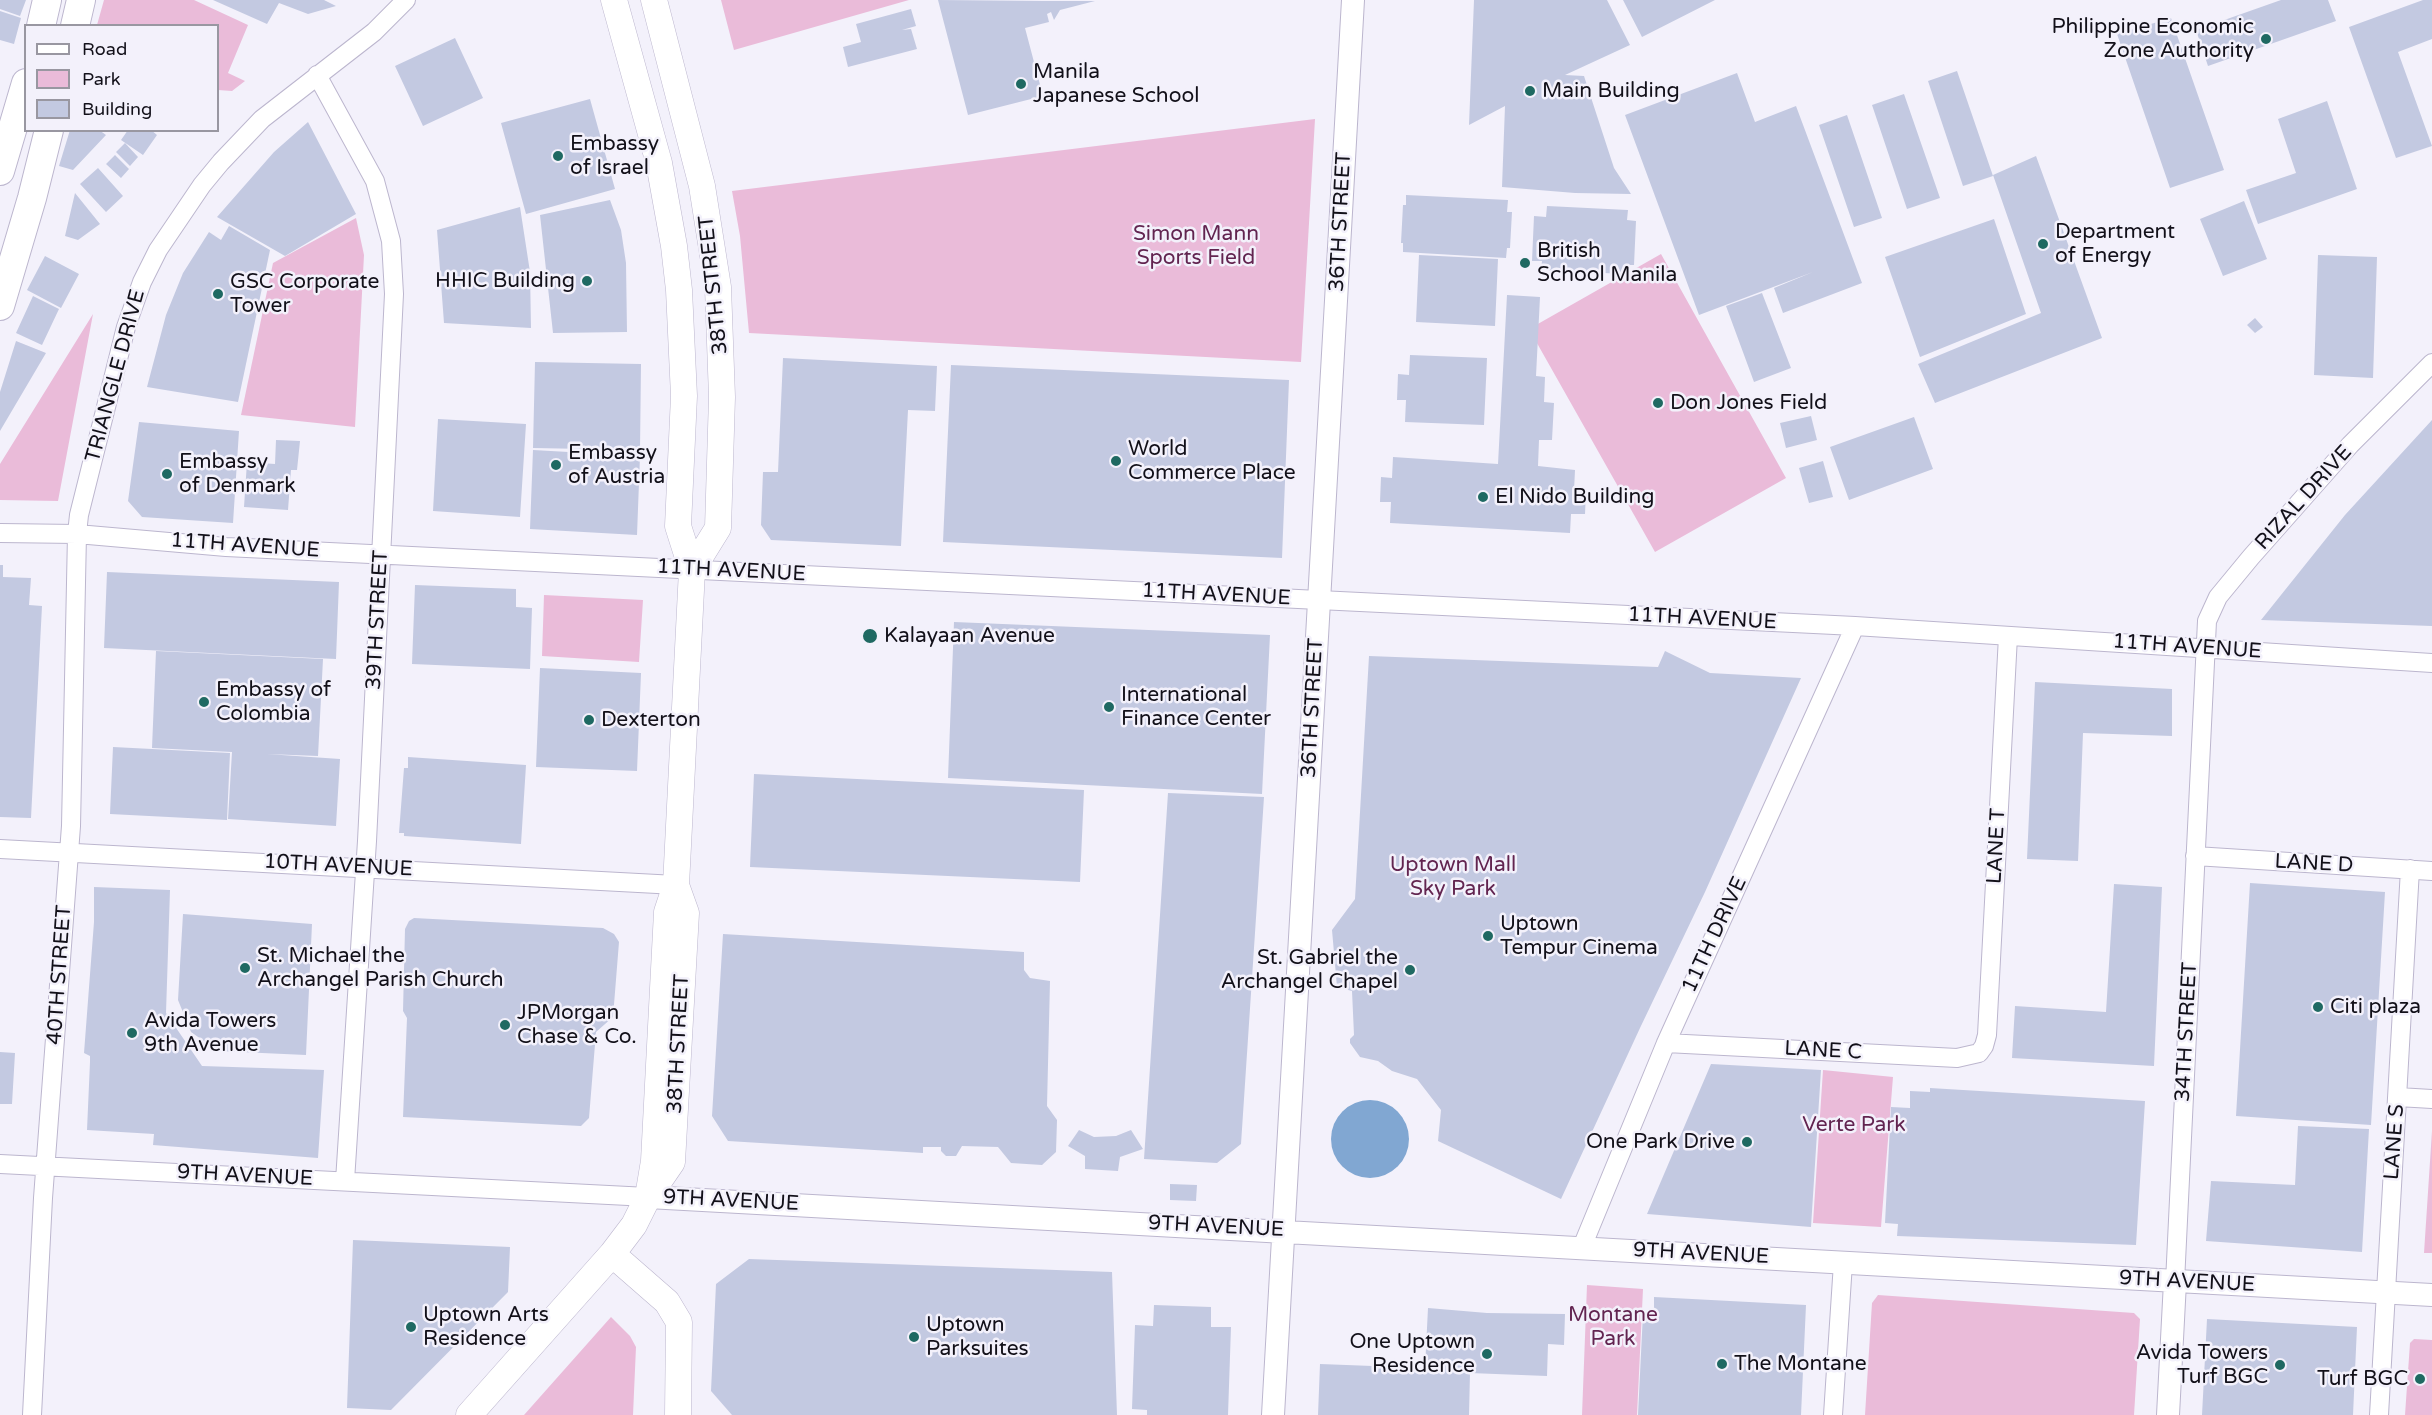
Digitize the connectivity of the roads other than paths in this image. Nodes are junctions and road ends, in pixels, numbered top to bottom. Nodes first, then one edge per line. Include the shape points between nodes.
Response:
1 (47, 0) edge
2 (81, 0) edge
3 (406, 0) edge
4 (614, 0) edge
5 (654, 0) edge
6 (1353, 0) edge
7 (41, 24) edge
8 (75, 24) edge
9 (317, 75) junction
10 (24, 90) edge
11 (48, 132) edge
12 (0, 171) edge
13 (0, 306) edge
14 (2432, 363) edge
15 (0, 533) edge
16 (77, 534) junction
17 (381, 554) junction
18 (692, 570) junction
19 (1319, 600) junction
20 (1855, 626) junction
21 (2008, 636) junction
22 (2205, 648) junction
23 (2432, 663) edge
24 (0, 849) edge
25 (69, 852) junction
26 (2195, 856) junction
27 (365, 867) junction
28 (2410, 869) junction
29 (2432, 871) edge
30 (676, 885) junction
31 (1666, 1043) junction
32 (1979, 1053) joint
33 (2398, 1096) junction
34 (2432, 1099) edge
35 (0, 1164) edge
36 (45, 1166) junction
37 (345, 1181) junction
38 (648, 1197) junction
39 (1283, 1230) junction
40 (1582, 1247) junction
41 (612, 1254) junction
42 (1843, 1263) junction
43 (2175, 1282) junction
44 (2385, 1293) junction
45 (2432, 1295) edge
46 (32, 1415) edge
47 (469, 1415) edge
48 (678, 1415) edge
49 (1273, 1415) edge
50 (1833, 1415) edge
51 (2168, 1415) edge
52 (2379, 1415) edge

1 - 7 main road
2 - 8 main road
3 - 9 street, TRIANGLE DRIVE via 374,32
4 - 18 main road, 38TH STREET via 659,163 674,246 684,396 678,526
5 - 18 main road, 38TH STREET via 702,186 718,287 722,397 718,528
6 - 19 street, 36TH STREET
9 - 16 street, TRIANGLE DRIVE via 262,119 221,162 178,219 146,274 126,327
9 - 17 street, 39TH STREET via 375,181 391,241 394,294
10 - 12 main road
11 - 13 main road
14 - 22 street, RIZAL DRIVE via 2350,445 2218,597 2207,621
15 - 16 street, 11TH AVENUE
16 - 17 street, 11TH AVENUE via 226,547
16 - 25 street, 40TH STREET
17 - 18 street, 11TH AVENUE
17 - 27 street, 39TH STREET
18 - 19 street, 11TH AVENUE
18 - 30 main road, 38TH STREET
19 - 20 street, 11TH AVENUE
19 - 39 street, 36TH STREET
20 - 21 street, 11TH AVENUE
20 - 31 street, 11TH DRIVE
21 - 22 street, 11TH AVENUE
21 - 32 street, LANE T via 1986,1035
22 - 23 street, 11TH AVENUE
22 - 26 street, 34TH STREET
24 - 25 street, 10TH AVENUE
25 - 27 street, 10TH AVENUE
25 - 36 street, 40TH STREET
26 - 28 street, LANE D
26 - 43 street, 34TH STREET
27 - 30 street, 10TH AVENUE
27 - 37 street, 39TH STREET
28 - 29 street, LANE D
28 - 33 street, LANE S
30 - 38 main road, 38TH STREET via 667,912 654,1161
31 - 32 street, LANE C via 1958,1058
31 - 40 street, 11TH DRIVE
33 - 34 street
33 - 44 street, LANE S
35 - 36 street, 9TH AVENUE
36 - 37 street, 9TH AVENUE
36 - 46 street, 40TH STREET
37 - 38 street, 9TH AVENUE
38 - 39 street, 9TH AVENUE
38 - 41 main road, 38TH STREET via 634,1225
39 - 40 street, 9TH AVENUE
39 - 49 street, 36TH STREET
40 - 42 street, 9TH AVENUE
41 - 47 main road, 38TH STREET
41 - 48 main road via 668,1302 680,1322
42 - 43 street, 9TH AVENUE
42 - 50 street
43 - 44 street, 9TH AVENUE
43 - 51 street, 34TH STREET
44 - 45 street, 9TH AVENUE
44 - 52 street, LANE S

